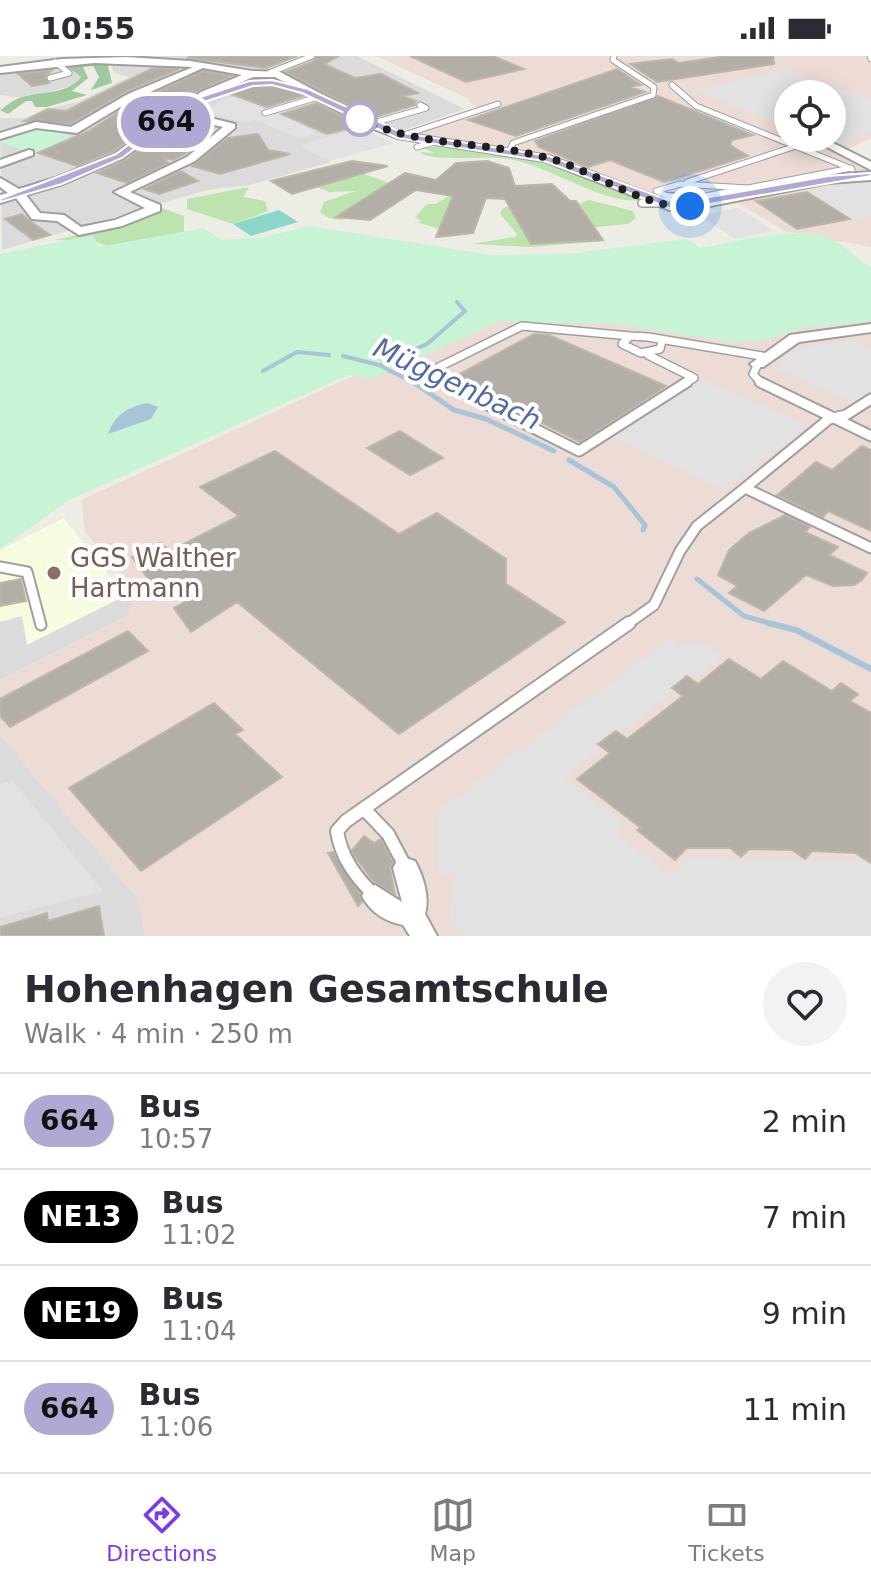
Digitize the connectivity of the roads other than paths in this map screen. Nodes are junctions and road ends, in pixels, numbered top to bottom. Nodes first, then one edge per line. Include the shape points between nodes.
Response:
1 (11, 56) edge
2 (312, 56) edge
3 (614, 56) edge
4 (177, 59) edge
5 (54, 60) edge
6 (26, 65) junction
7 (205, 66) junction
8 (0, 70) edge
9 (50, 78) dead end
10 (274, 78) junction
11 (249, 79) junction
12 (672, 85) dead end
13 (140, 97) junction
14 (318, 97) junction
15 (475, 102) dead end
16 (189, 104) junction
17 (498, 104) dead end
18 (420, 105) dead end
19 (480, 110) junction
20 (176, 113) junction
21 (265, 113) dead end
22 (370, 124) junction
23 (0, 136) edge
24 (401, 136) junction
25 (774, 137) edge
26 (435, 142) junction
27 (417, 147) dead end
28 (509, 152) junction
29 (778, 152) edge
30 (812, 152) edge
31 (839, 152) edge
32 (29, 153) dead end
33 (0, 164) edge
34 (864, 172) edge
35 (0, 182) edge
36 (680, 184) junction
37 (749, 188) junction
38 (18, 194) junction
39 (0, 199) edge
40 (642, 203) dead end
41 (660, 203) junction
42 (871, 328) edge
43 (630, 336) junction
44 (662, 341) junction
45 (648, 355) junction
46 (763, 361) junction
47 (871, 399) edge
48 (829, 419) junction
49 (871, 436) edge
50 (745, 488) junction
51 (871, 548) edge
52 (0, 567) edge
53 (41, 625) dead end
54 (365, 810) junction
55 (406, 868) joint
56 (375, 896) joint
57 (418, 926) edge

1 - 6 street
2 - 10 lane
3 - 28 lane via 621,67 654,87 653,95 513,143
4 - 5 street
4 - 7 street
5 - 6 street
5 - 9 lane via 69,73
6 - 8 street
7 - 11 street
7 - 13 street
10 - 11 street
10 - 14 street
11 - 16 street
12 - 25 lane via 696,106
13 - 16 street
13 - 23 street via 73,131 36,125
14 - 21 lane
14 - 22 street
15 - 19 lane
16 - 20 street
17 - 19 lane
18 - 22 lane via 426,108
19 - 24 lane
20 - 38 street via 119,156
20 - 38 street via 231,126 191,159 120,192 156,208 79,231 60,218 36,216
22 - 24 street
24 - 26 street
26 - 27 lane
26 - 28 street
28 - 41 street via 567,165
29 - 36 lane
30 - 34 lane
31 - 34 street
32 - 33 street
34 - 37 lane
34 - 41 street via 685,207
35 - 38 street
36 - 37 lane
36 - 37 lane via 656,191 678,200
38 - 39 street
40 - 41 lane
42 - 46 street via 803,335
43 - 44 lane
43 - 45 lane via 622,344
43 - 45 lane via 522,326 439,367 437,375 443,383 579,451 694,378
44 - 45 lane via 660,349
44 - 46 lane
46 - 48 lane via 753,374 764,387
47 - 48 lane
48 - 49 lane
48 - 50 lane
50 - 51 lane
50 - 54 lane via 690,531 654,605
52 - 53 lane via 27,572
54 - 55 lane via 388,834
54 - 56 lane via 337,831 338,843
55 - 57 street
56 - 57 street

